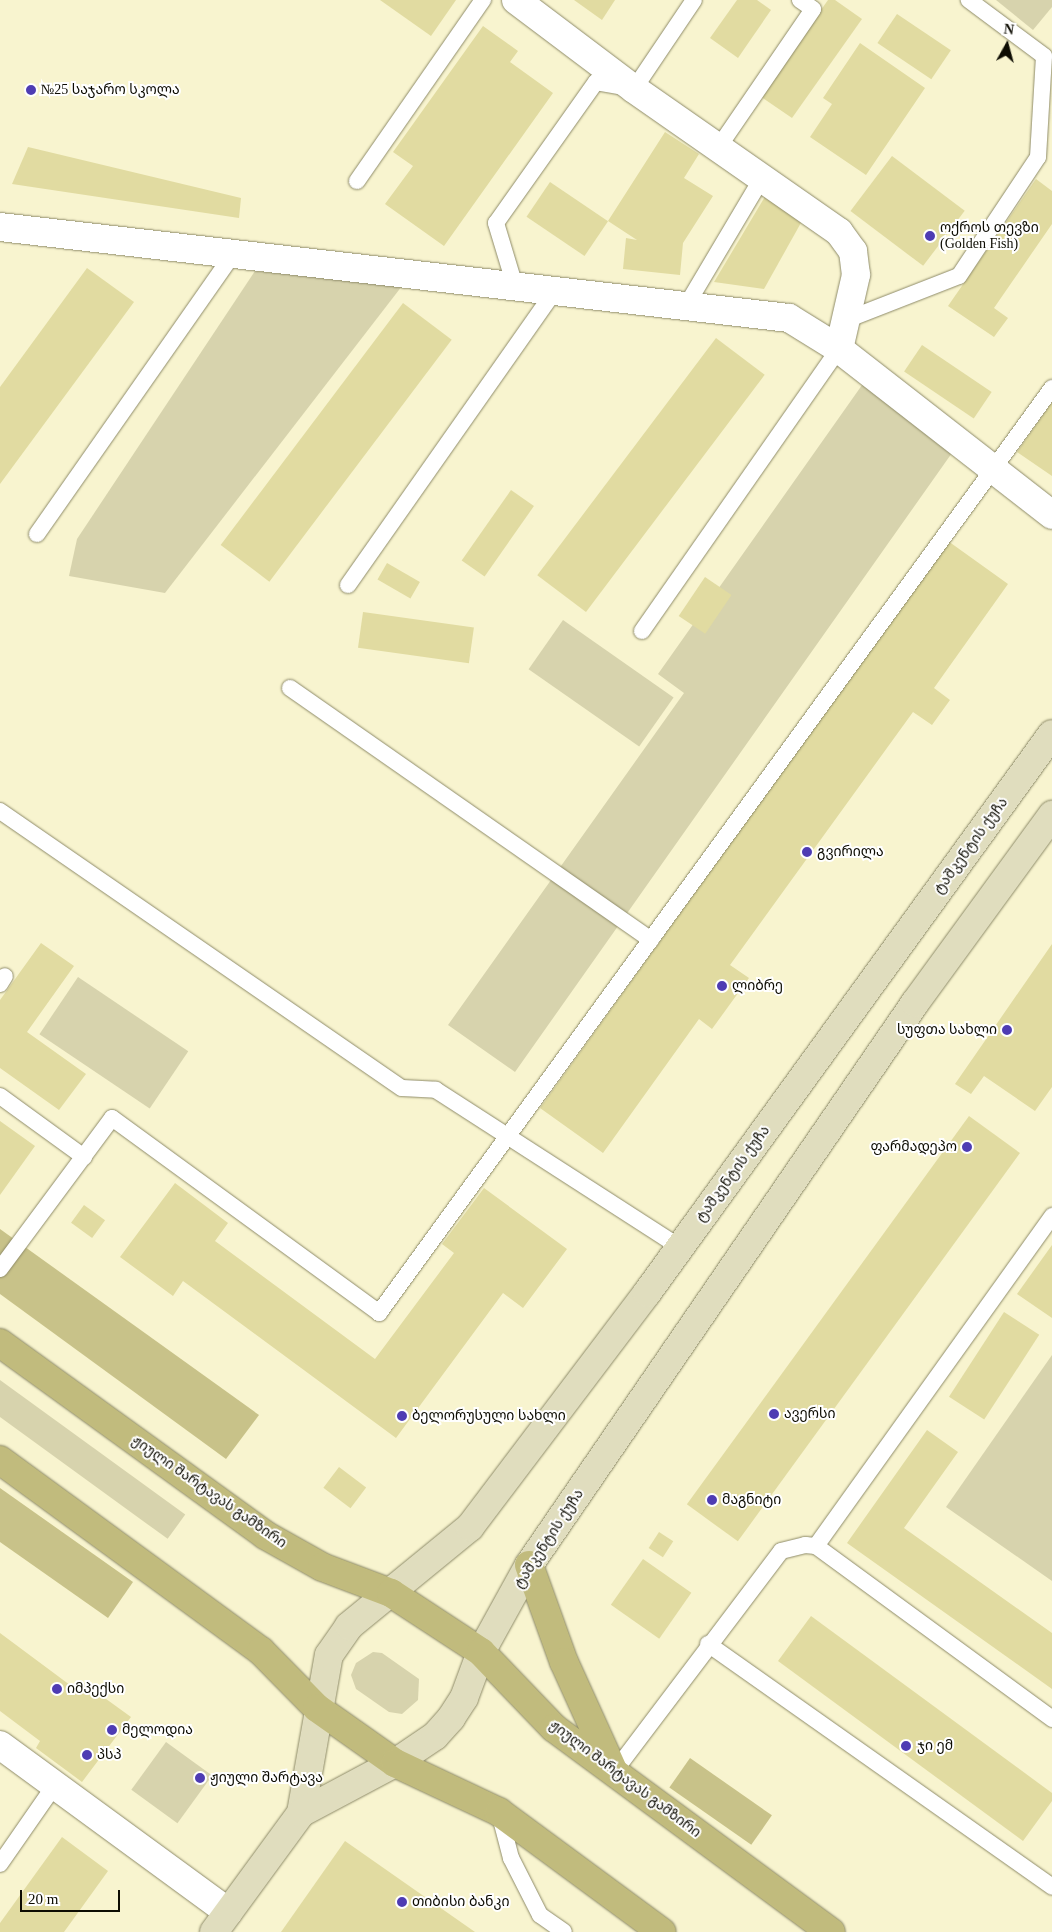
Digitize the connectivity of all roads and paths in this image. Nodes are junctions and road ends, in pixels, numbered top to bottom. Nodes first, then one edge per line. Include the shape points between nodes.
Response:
1 (484, 0) edge
2 (516, 0) edge
3 (694, 0) edge
4 (800, 0) edge
5 (969, 0) edge
6 (1048, 55) edge
7 (634, 89) junction
8 (718, 148) junction
9 (762, 178) junction
10 (357, 181) dead end
11 (0, 227) edge
12 (233, 254) junction
13 (515, 286) junction
14 (555, 291) junction
15 (686, 306) junction
16 (846, 320) junction
17 (839, 349) junction
18 (1052, 388) edge
19 (991, 472) junction
20 (1052, 515) edge
21 (37, 534) dead end
22 (348, 585) dead end
23 (642, 631) dead end
24 (290, 688) dead end
25 (1052, 734) edge
26 (0, 811) edge
27 (1052, 815) edge
28 (651, 940) junction
29 (0, 1096) edge
30 (509, 1137) junction
31 (84, 1157) junction
32 (1052, 1216) edge
33 (680, 1247) junction
34 (0, 1269) edge
35 (0, 1344) edge
36 (0, 1460) edge
37 (816, 1546) junction
38 (529, 1566) junction
39 (392, 1593) junction
40 (708, 1644) junction
41 (481, 1652) junction
42 (317, 1708) junction
43 (1052, 1719) edge
44 (0, 1744) edge
45 (395, 1764) junction
46 (614, 1772) junction
47 (55, 1785) junction
48 (499, 1812) junction
49 (301, 1813) junction
50 (0, 1864) edge
51 (1052, 1887) edge
52 (221, 1922) edge
53 (564, 1932) edge
54 (662, 1932) edge
55 (830, 1932) edge

1 - 10 lane
2 - 7 street
3 - 7 lane
4 - 8 lane via 813,9
5 - 6 lane
6 - 16 lane via 1038,157 959,276
7 - 8 street
7 - 13 lane via 596,82 496,223
8 - 9 street
9 - 15 lane
9 - 16 street via 838,232 853,251 856,275
11 - 12 street
12 - 13 street
12 - 21 lane
13 - 14 street
14 - 15 street
14 - 22 lane
15 - 17 street via 789,318
16 - 17 street
17 - 19 street
17 - 23 lane
18 - 19 lane
19 - 20 street
19 - 28 lane
24 - 28 lane
25 - 33 main road, ტაშკენტის ქუჩა
26 - 30 lane via 402,1088 436,1090
27 - 38 main road, ტაშკენტის ქუჩა via 916,1003
28 - 30 lane
29 - 31 lane
30 - 31 lane via 379,1313 112,1118
30 - 33 lane
31 - 34 lane
32 - 37 lane
33 - 39 main road, ტაშკენტის ქუჩა via 470,1527
35 - 39 main road, ჟიული შარტავას გამზირი via 266,1535 322,1566
36 - 42 main road via 261,1651
37 - 40 lane via 780,1551
37 - 43 lane
38 - 41 main road, ტაშკენტის ქუჩა
38 - 46 main road via 564,1662
39 - 41 main road, ჟიული შარტავას გამზირი
39 - 42 main road via 348,1626 329,1655
40 - 46 lane
40 - 51 lane
41 - 45 main road via 451,1718 435,1736
41 - 46 main road, ჟიული შარტავას გამზირი via 554,1728
42 - 45 main road
42 - 49 main road
44 - 47 street
45 - 48 main road
45 - 49 main road
46 - 55 main road, ჟიული შარტავას გამზირი
47 - 50 lane
47 - 52 street
48 - 53 lane via 511,1858 540,1915
48 - 54 main road
49 - 52 main road

